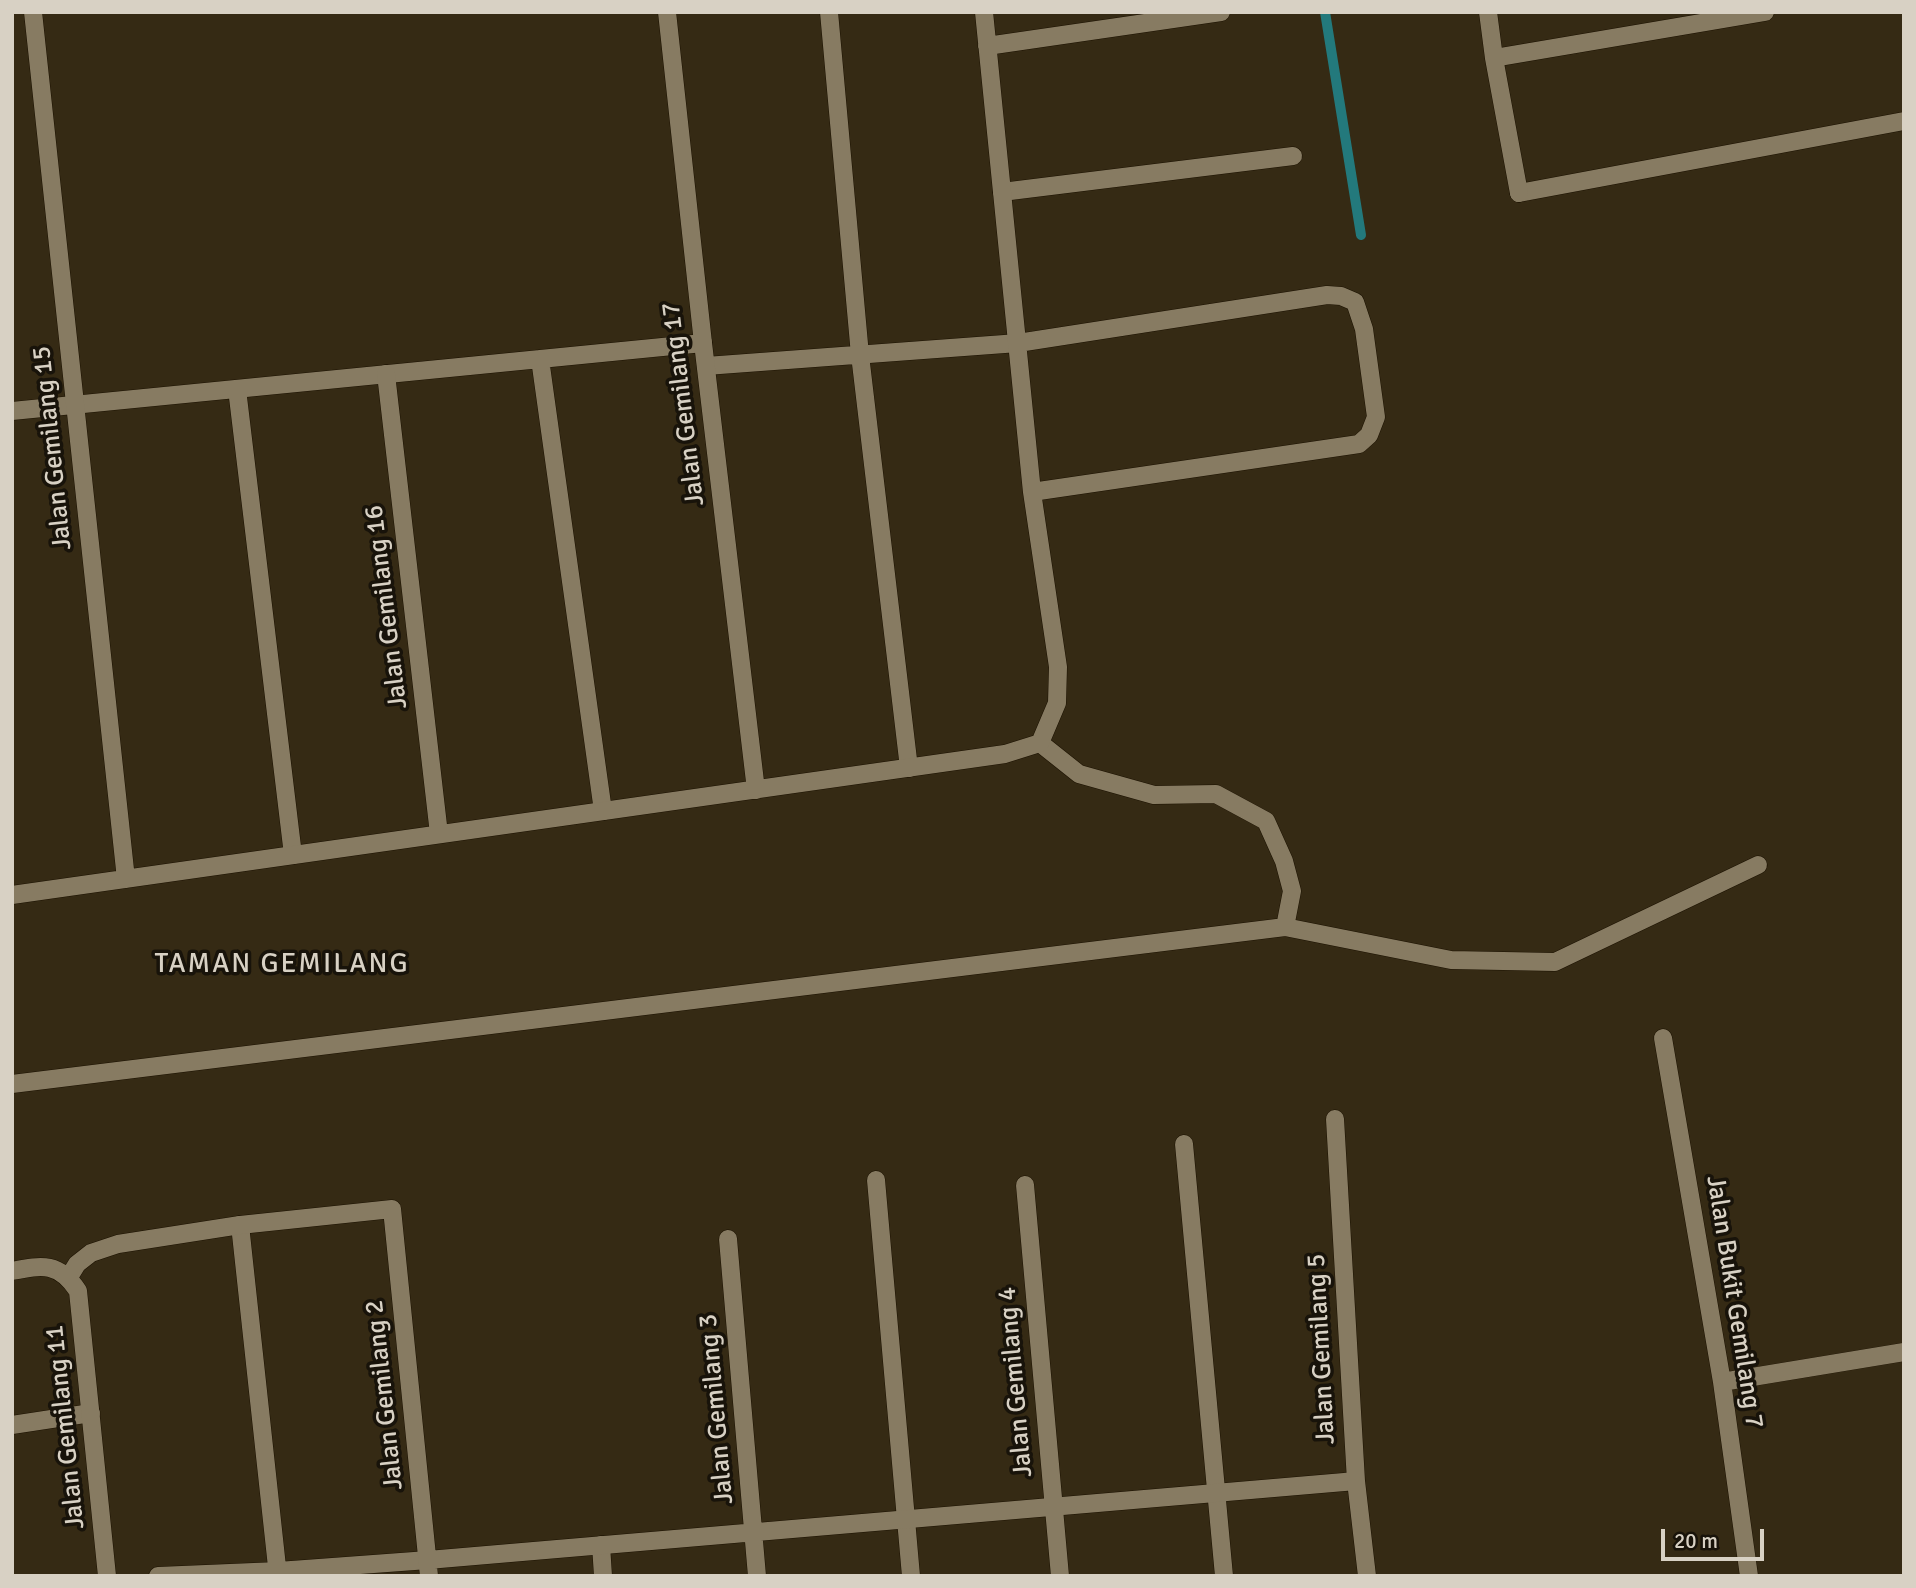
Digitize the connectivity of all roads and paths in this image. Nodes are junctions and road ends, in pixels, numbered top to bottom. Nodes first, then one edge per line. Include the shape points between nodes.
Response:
1 (33, 12) edge
2 (667, 12) edge
3 (829, 12) edge
4 (984, 12) edge
5 (1221, 12) edge
6 (1488, 12) edge
7 (1765, 12) edge
8 (988, 46) junction
9 (1494, 58) junction
10 (1904, 121) edge
11 (1293, 156) dead end
12 (1002, 192) junction
13 (703, 343) junction
14 (1018, 343) junction
15 (860, 355) junction
16 (540, 359) junction
17 (706, 366) junction
18 (386, 374) junction
19 (237, 389) junction
20 (75, 404) junction
21 (12, 411) edge
22 (1032, 492) junction
23 (1040, 743) junction
24 (909, 768) junction
25 (756, 790) junction
26 (603, 811) junction
27 (439, 834) junction
28 (293, 855) junction
29 (1758, 865) dead end
30 (126, 879) junction
31 (12, 895) edge
32 (1285, 927) junction
33 (1663, 1038) dead end
34 (12, 1084) edge
35 (1335, 1119) dead end
36 (1184, 1144) dead end
37 (876, 1180) dead end
38 (1025, 1185) dead end
39 (240, 1225) junction
40 (728, 1239) dead end
41 (12, 1270) edge
42 (69, 1277) junction
43 (1904, 1352) edge
44 (1722, 1382) junction
45 (91, 1413) junction
46 (12, 1425) edge
47 (1356, 1481) junction
48 (1216, 1493) junction
49 (1054, 1507) junction
50 (907, 1519) junction
51 (754, 1532) junction
52 (601, 1545) junction
53 (428, 1568) edge
54 (278, 1573) edge
55 (107, 1576) edge
56 (158, 1576) edge
57 (603, 1576) edge
58 (757, 1576) edge
59 (911, 1576) edge
60 (1060, 1576) edge
61 (1224, 1576) edge
62 (1367, 1576) edge
63 (1749, 1576) edge

1 - 20 street, Jalan Gemilang 15
2 - 13 street, Jalan Gemilang 17
3 - 15 street
4 - 8 street
5 - 8 street
6 - 9 street
7 - 9 street
8 - 12 street
9 - 10 street via 1519,193
11 - 12 street
12 - 14 street
13 - 16 street
13 - 17 street, Jalan Gemilang 17
14 - 15 street
14 - 22 street
14 - 22 street via 1342,296 1354,302 1364,330 1376,417 1369,435 1359,444
15 - 17 street
15 - 24 street
16 - 18 street
16 - 26 street
17 - 25 street, Jalan Gemilang 17
18 - 19 street
18 - 27 street, Jalan Gemilang 16
19 - 20 street
19 - 28 street
20 - 21 street
20 - 30 street, Jalan Gemilang 15
22 - 23 street via 1058,667 1056,702
23 - 24 street via 1006,754
23 - 32 street via 1079,774 1154,795 1216,794 1266,821 1292,891
24 - 25 street
25 - 26 street
26 - 27 street
27 - 28 street
28 - 30 street
29 - 32 street via 1555,962 1451,960
30 - 31 street
32 - 34 street
33 - 44 street, Jalan Bukit Gemilang 7
35 - 47 street, Jalan Gemilang 5
36 - 48 street
37 - 50 street
38 - 49 street, Jalan Gemilang 4
39 - 42 street via 118,1244 91,1253
39 - 53 street, Jalan Gemilang 2 via 392,1209
39 - 54 street
40 - 51 street, Jalan Gemilang 3
41 - 42 street via 42,1265
42 - 45 street, Jalan Gemilang 11 via 81,1306
43 - 44 street
44 - 63 street, Jalan Bukit Gemilang 7
45 - 46 street
45 - 55 street, Jalan Gemilang 11
47 - 48 street
47 - 62 street, Jalan Gemilang 5
48 - 49 street
48 - 61 street
49 - 50 street
49 - 60 street, Jalan Gemilang 4
50 - 51 street
50 - 59 street
51 - 52 street
51 - 58 street, Jalan Gemilang 3
52 - 53 street
52 - 57 street
53 - 54 street
54 - 56 street

